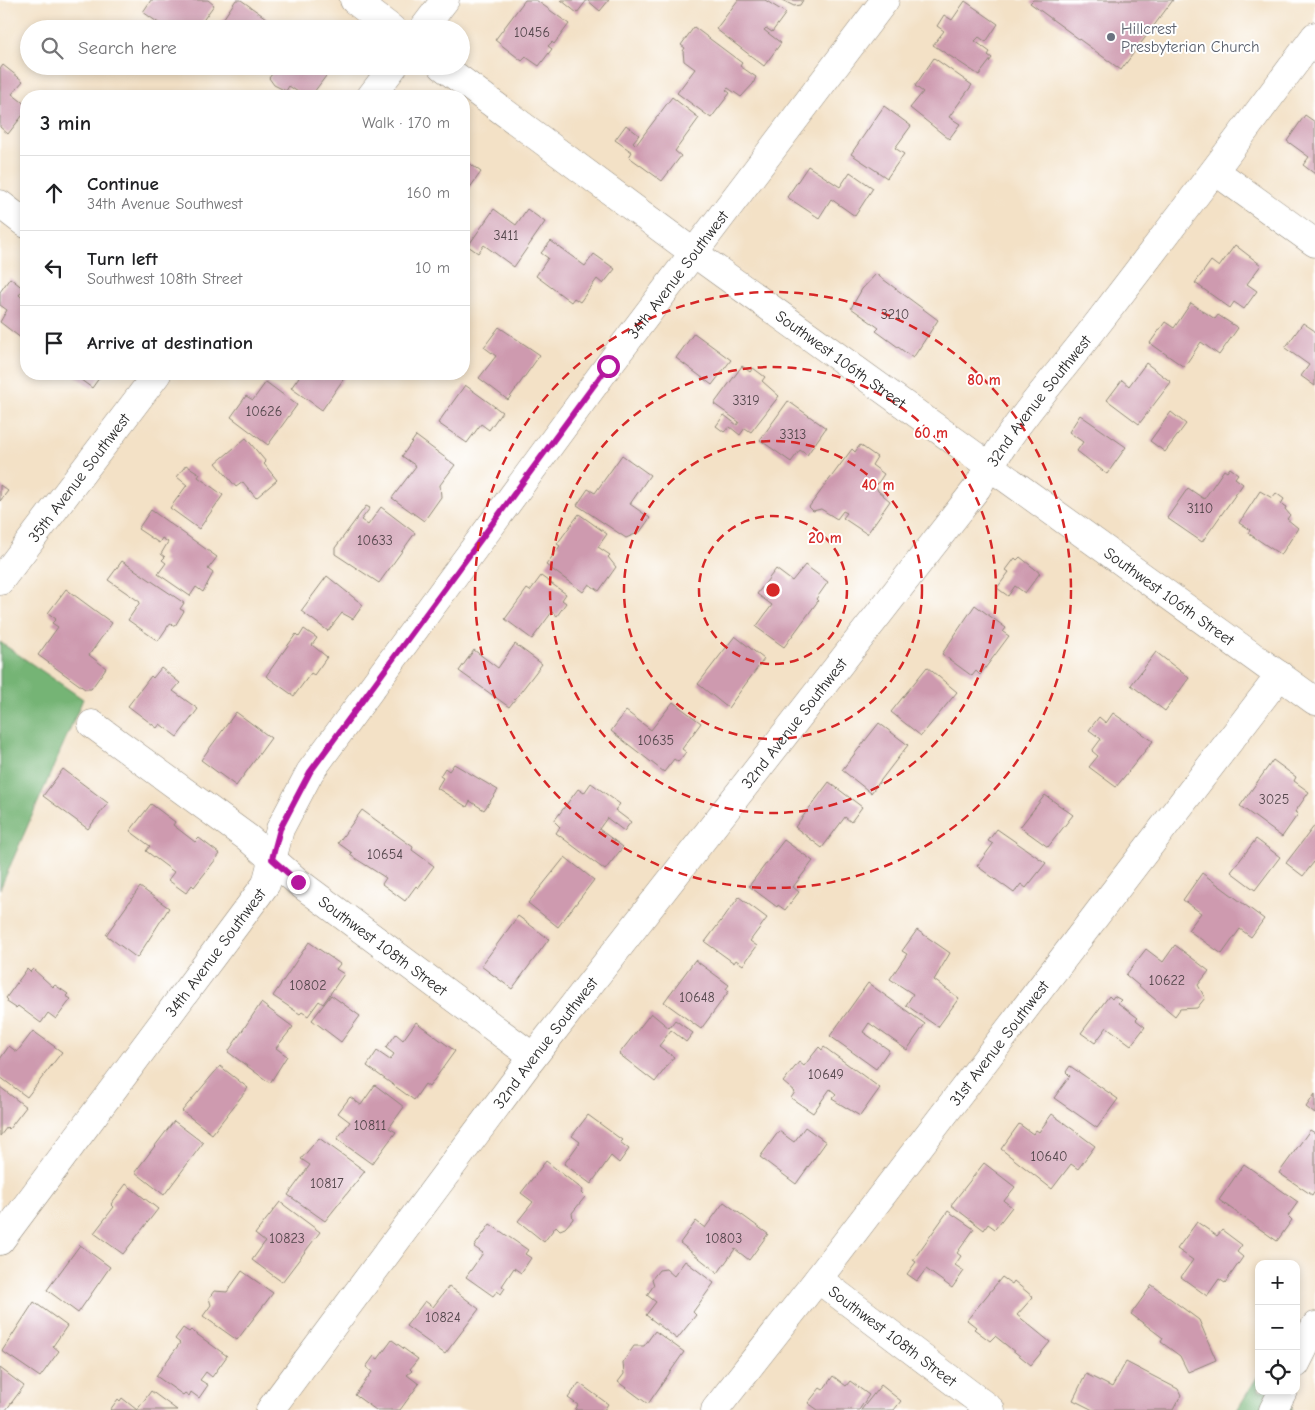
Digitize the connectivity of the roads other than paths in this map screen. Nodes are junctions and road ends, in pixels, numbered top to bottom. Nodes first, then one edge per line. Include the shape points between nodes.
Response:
1 (354, 0) edge
2 (444, 0) edge
3 (885, 0) edge
4 (380, 20) edge
5 (430, 20) edge
6 (1315, 36) edge
7 (387, 75) edge
8 (454, 75) edge
9 (376, 90) edge
10 (1215, 171) junction
11 (0, 204) edge
12 (20, 219) edge
13 (1315, 243) edge
14 (694, 253) junction
15 (152, 380) edge
16 (989, 466) junction
17 (0, 581) edge
18 (1280, 675) junction
19 (1315, 701) edge
20 (92, 724) dead end
21 (272, 859) junction
22 (533, 1057) junction
23 (0, 1241) edge
24 (818, 1279) junction
25 (1315, 1326) edge
26 (1300, 1356) edge
27 (1281, 1395) edge
28 (270, 1410) edge
29 (715, 1410) edge
30 (991, 1410) edge
31 (1274, 1410) edge

1 - 4 street
2 - 5 street
3 - 14 street, 34th Avenue Southwest
6 - 10 street, 32nd Avenue Southwest
7 - 9 street
8 - 14 street, Southwest 106th Street
10 - 13 street
10 - 16 street, 32nd Avenue Southwest via 1004,441
11 - 12 street
14 - 16 street, Southwest 106th Street
14 - 21 street, 34th Avenue Southwest via 310,772 280,829
15 - 17 street, 35th Avenue Southwest
16 - 18 street, Southwest 106th Street
16 - 22 street, 32nd Avenue Southwest via 977,488
18 - 19 street, Southwest 106th Street
18 - 24 street, 31st Avenue Southwest
20 - 21 street, Southwest 108th Street
21 - 22 street, Southwest 108th Street via 298,882
21 - 23 street, 34th Avenue Southwest via 266,884
22 - 28 street, 32nd Avenue Southwest
24 - 29 street, 31st Avenue Southwest
24 - 30 street, Southwest 108th Street
25 - 26 street
27 - 31 street

